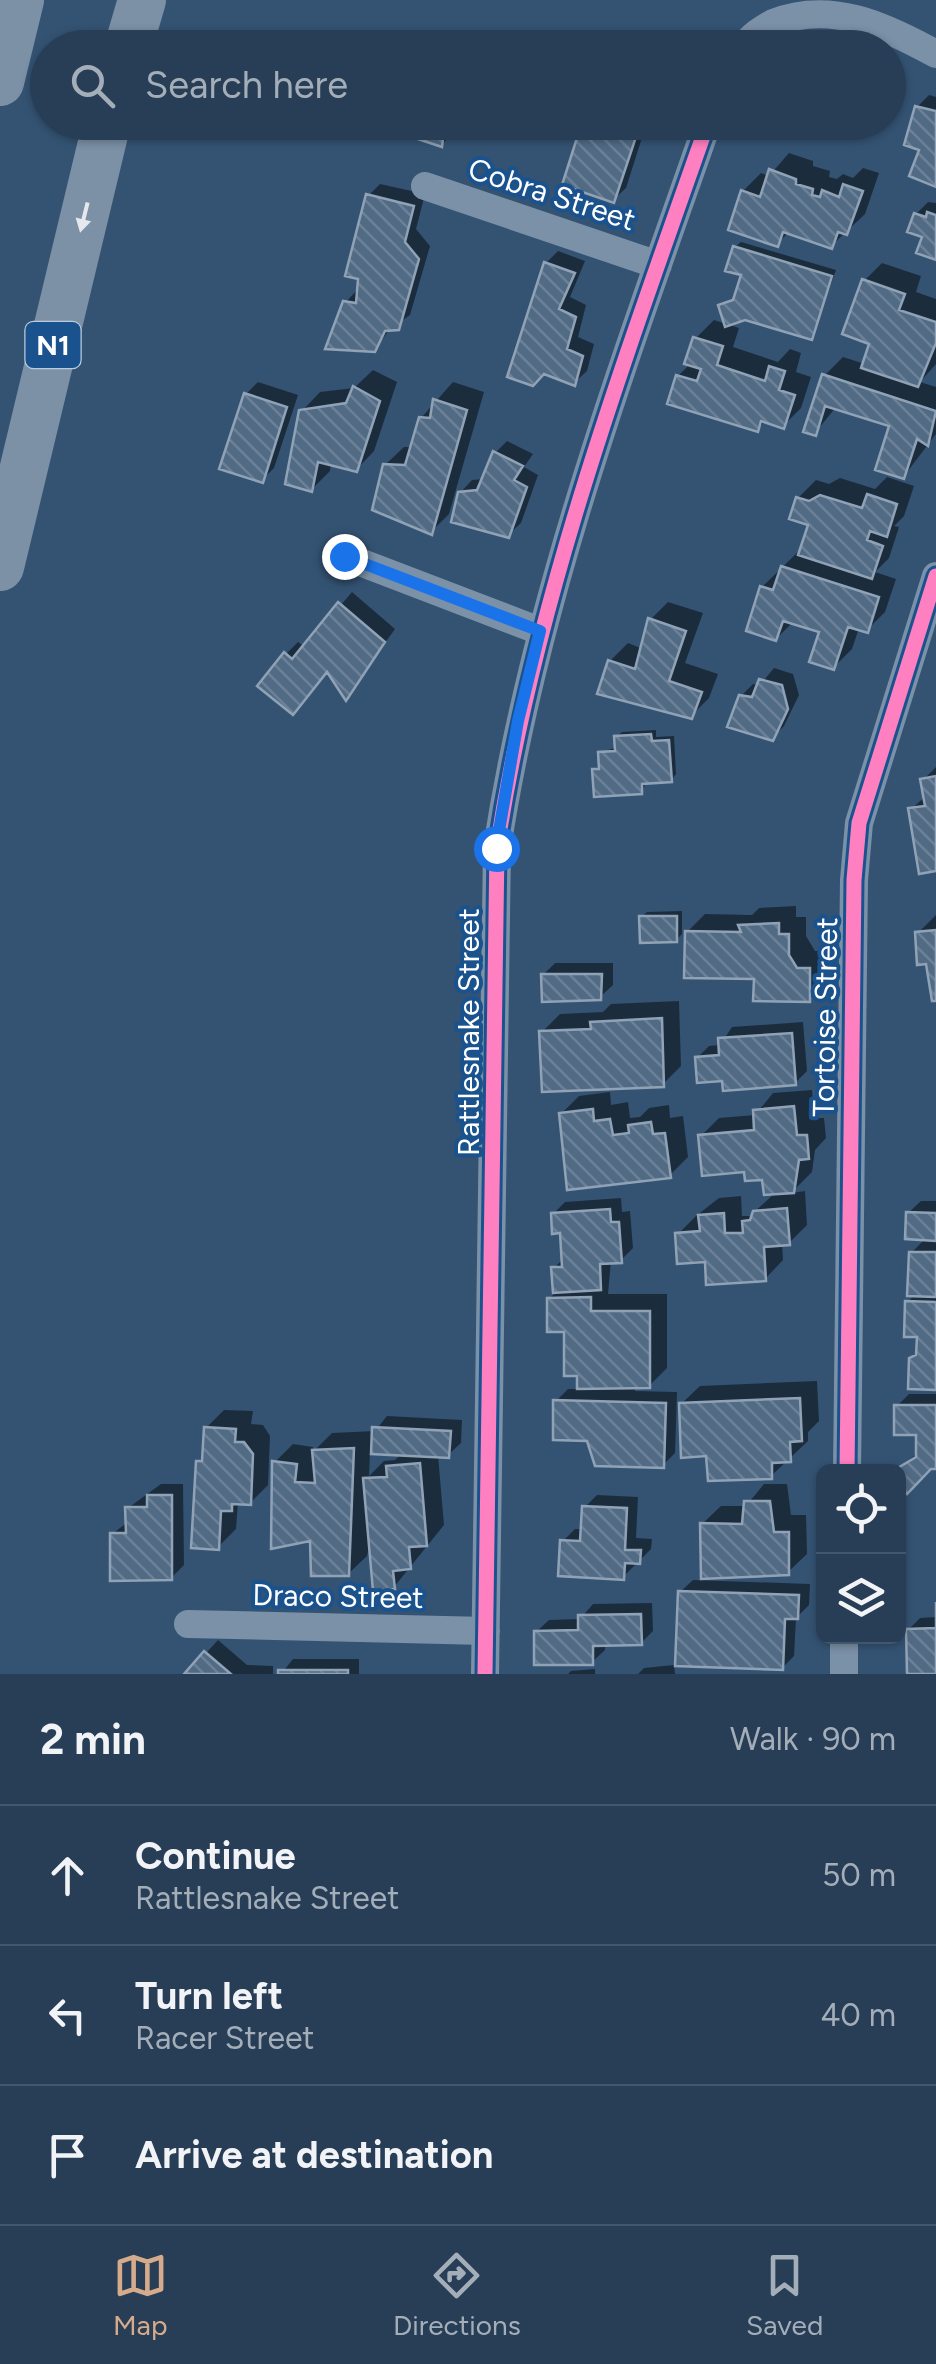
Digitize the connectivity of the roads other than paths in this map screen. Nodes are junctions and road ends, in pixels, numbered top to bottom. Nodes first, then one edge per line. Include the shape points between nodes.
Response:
1 (20, 0) edge
2 (142, 0) edge
3 (133, 30) edge
4 (762, 30) edge
5 (891, 30) edge
6 (906, 38) edge
7 (936, 54) edge
8 (0, 82) edge
9 (103, 140) edge
10 (702, 140) edge
11 (425, 186) dead end
12 (658, 265) junction
13 (344, 556) dead end
14 (0, 568) edge
15 (936, 576) edge
16 (540, 631) junction
17 (846, 1464) edge
18 (188, 1624) dead end
19 (486, 1631) junction
20 (844, 1644) edge
21 (486, 1674) edge
22 (844, 1674) edge

1 - 8 highway
2 - 3 highway
4 - 5 street via 787,16 832,9
6 - 7 street
9 -> 14 highway, N1
10 - 12 street, Rattlesnake Street
11 - 12 street, Cobra Street
12 - 16 street, Rattlesnake Street
13 - 16 street
15 - 17 street, Tortoise Street via 859,823
16 - 19 street, Rattlesnake Street via 496,848
18 - 19 street, Draco Street
19 - 21 street, Rattlesnake Street
20 - 22 street

